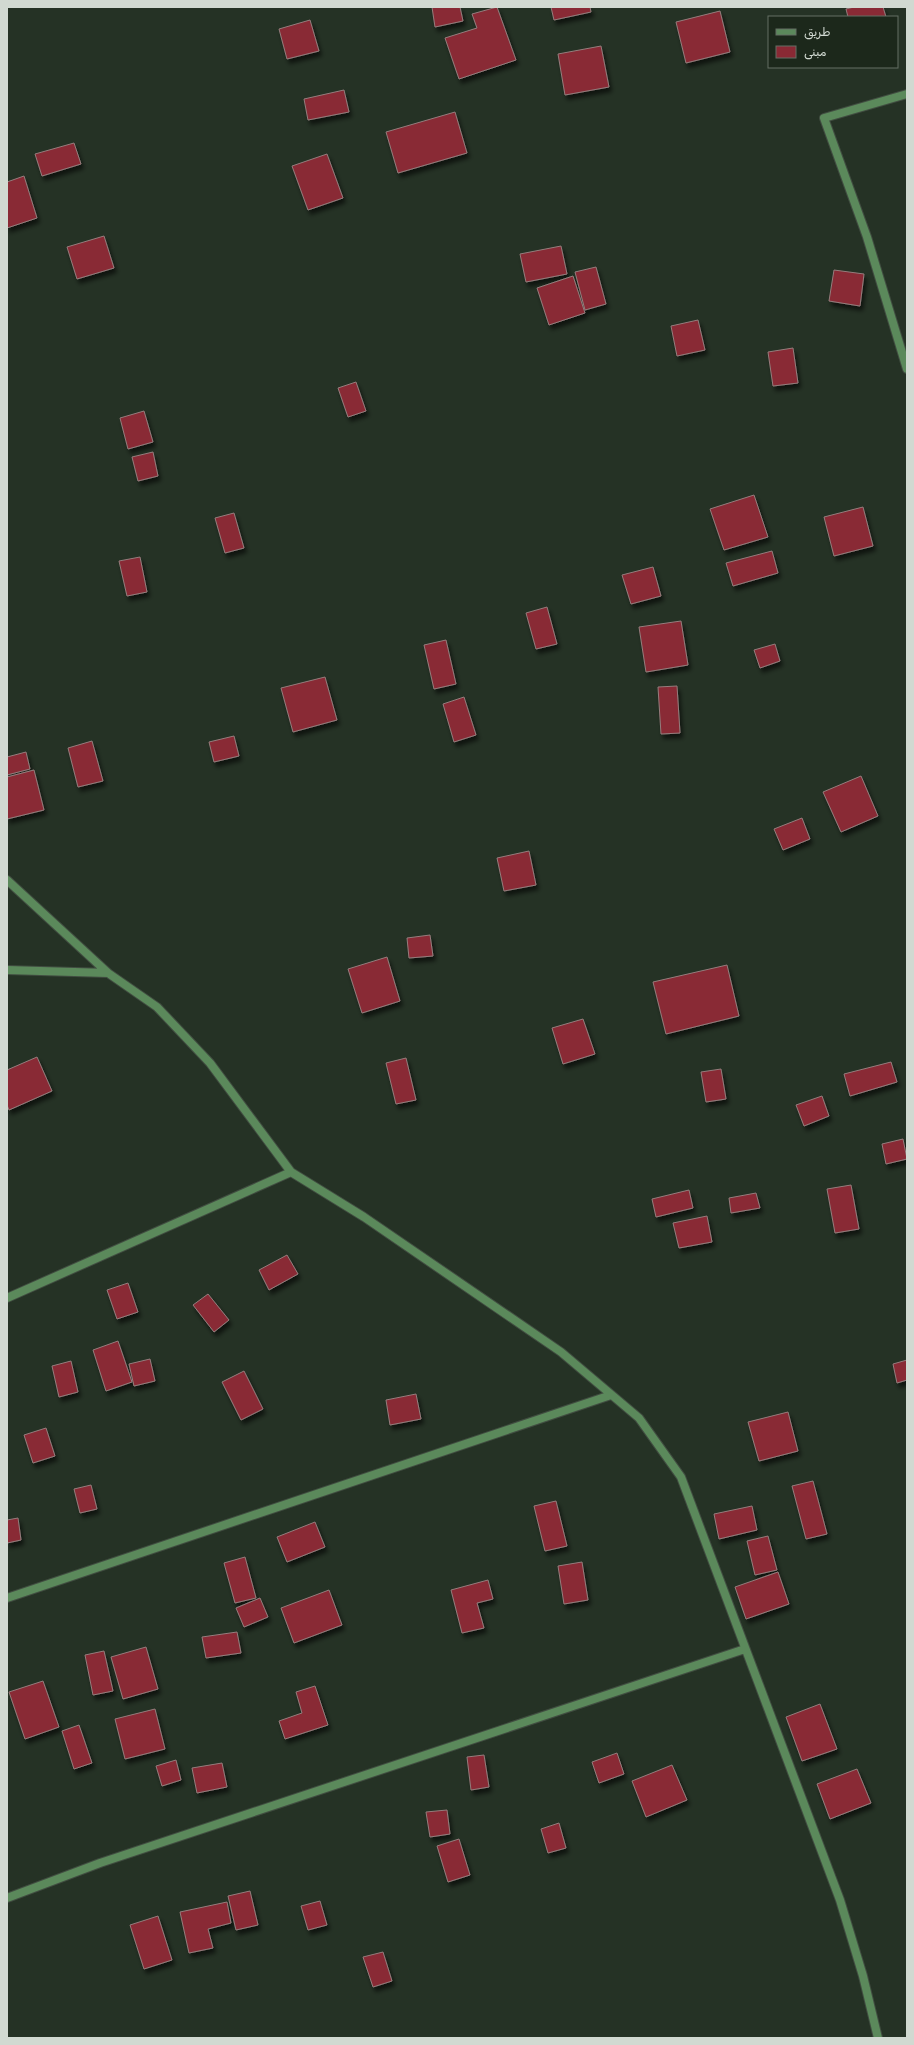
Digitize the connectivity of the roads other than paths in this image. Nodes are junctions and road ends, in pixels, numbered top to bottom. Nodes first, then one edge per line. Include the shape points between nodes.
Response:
1 (907, 94) edge
2 (907, 369) edge
3 (7, 880) edge
4 (7, 970) edge
5 (108, 973) junction
6 (291, 1172) junction
7 (7, 1298) edge
8 (611, 1395) junction
9 (7, 1598) edge
10 (745, 1649) junction
11 (7, 1898) edge
12 (878, 2038) edge

1 - 2 street via 824,118 867,237
3 - 5 street
4 - 5 street
5 - 6 street via 157,1007 210,1063
6 - 7 street
6 - 8 street via 364,1217 561,1352
8 - 9 street
8 - 10 street via 639,1418 681,1477
10 - 11 street via 100,1862
10 - 12 street via 840,1900

